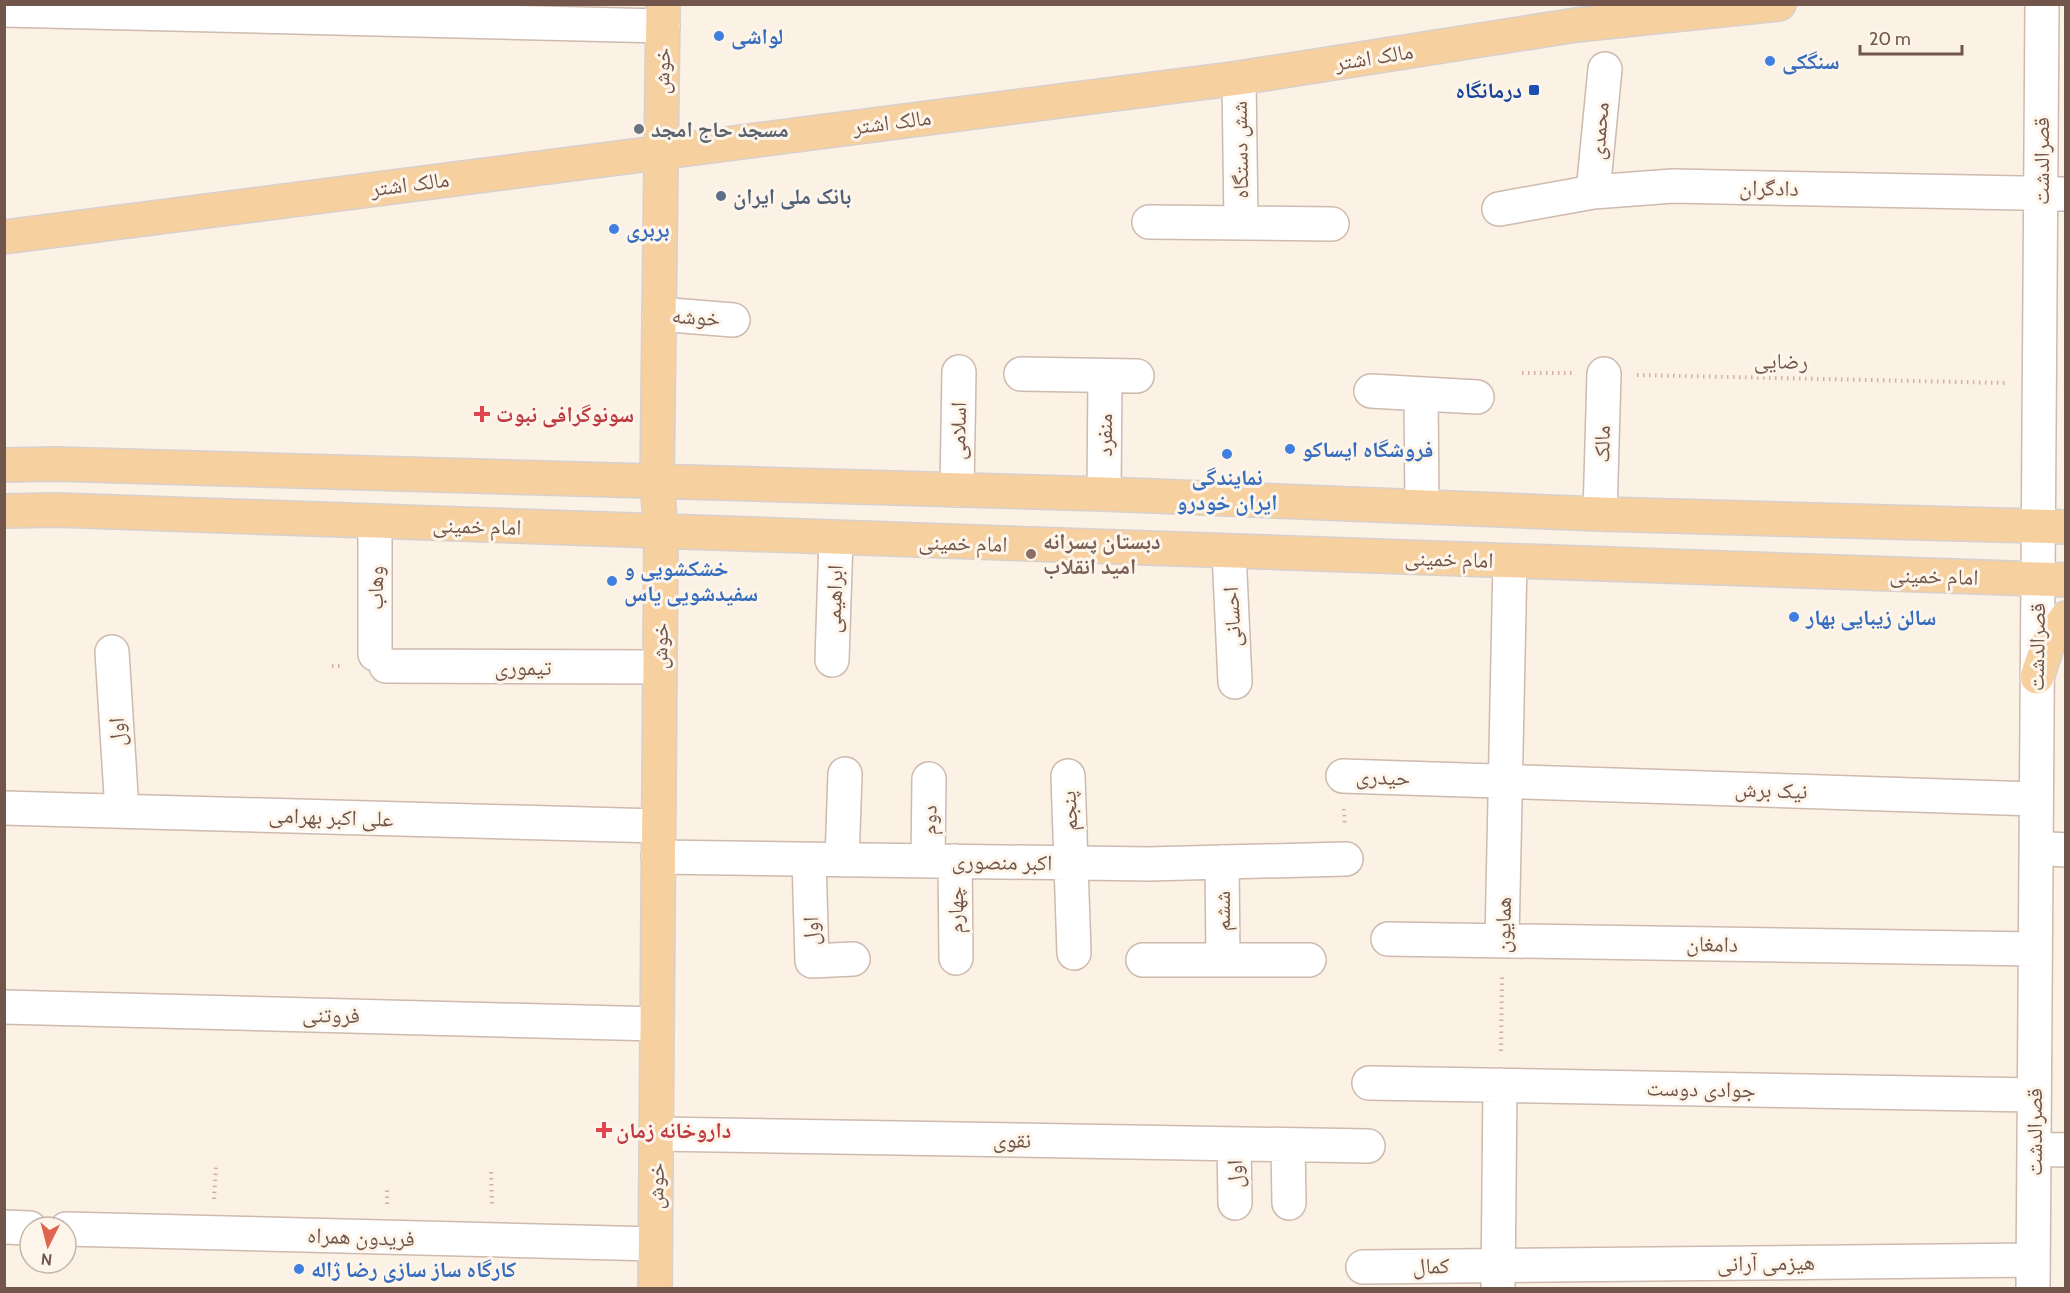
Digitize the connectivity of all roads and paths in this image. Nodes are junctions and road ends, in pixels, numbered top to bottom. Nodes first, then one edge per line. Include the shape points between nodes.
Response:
1 (1779, 4) edge
2 (2042, 4) edge
3 (73, 8) edge
4 (4, 10) edge
5 (663, 15) edge
6 (1576, 15) edge
7 (1605, 69) dead end
8 (1239, 78) junction
9 (661, 152) junction
10 (1593, 192) junction
11 (2053, 194) edge
12 (1499, 209) dead end
13 (1149, 222) dead end
14 (1241, 223) junction
15 (1332, 224) dead end
16 (4, 237) edge
17 (659, 314) junction
18 (733, 320) dead end
19 (959, 372) dead end
20 (1522, 373) dead end
21 (1021, 374) dead end
22 (1604, 374) junction
23 (1105, 376) junction
24 (1137, 376) dead end
25 (2052, 383) edge
26 (1371, 391) dead end
27 (1421, 394) junction
28 (1477, 398) dead end
29 (55, 464) junction
30 (4, 465) edge
31 (657, 482) junction
32 (957, 490) junction
33 (1104, 494) junction
34 (1422, 506) junction
35 (57, 510) junction
36 (4, 511) edge
37 (1600, 514) junction
38 (375, 523) junction
39 (2052, 527) edge
40 (661, 533) junction
41 (836, 538) junction
42 (1229, 552) junction
43 (1510, 561) junction
44 (2052, 580) edge
45 (2066, 618) edge
46 (112, 652) dead end
47 (381, 660) joint
48 (832, 660) dead end
49 (660, 667) junction
50 (2037, 677) junction
51 (1235, 682) dead end
52 (845, 774) dead end
53 (1068, 776) dead end
54 (1343, 776) joint
55 (929, 779) dead end
56 (1505, 780) junction
57 (2036, 800) junction
58 (4, 808) edge
59 (122, 811) junction
60 (658, 842) junction
61 (2051, 849) edge
62 (1346, 859) joint
63 (809, 860) junction
64 (842, 860) junction
65 (942, 861) junction
66 (1222, 862) junction
67 (1071, 863) junction
68 (1388, 939) dead end
69 (1502, 941) junction
70 (2035, 950) junction
71 (1074, 953) dead end
72 (956, 958) dead end
73 (853, 960) dead end
74 (1143, 960) dead end
75 (1223, 960) junction
76 (1309, 960) dead end
77 (4, 1007) edge
78 (657, 1024) junction
79 (1369, 1083) dead end
80 (1500, 1085) junction
81 (2034, 1095) junction
82 (656, 1134) junction
83 (1234, 1144) junction
84 (1288, 1146) junction
85 (1368, 1146) dead end
86 (2050, 1150) edge
87 (1235, 1203) dead end
88 (1288, 1203) dead end
89 (78, 1229) edge
90 (655, 1244) junction
91 (1363, 1267) dead end
92 (2033, 1274) edge
93 (1499, 1277) edge
94 (655, 1288) edge

1 - 6 main road, مالک اشتر
2 - 11 street, قصرالدشت
3 - 4 street
3 - 5 street
5 - 9 main road, خوش
6 - 8 main road, مالک اشتر
7 - 10 street, محمدی
8 - 9 main road, مالک اشتر
8 - 14 street, شش دستگاه
9 - 16 main road, مالک اشتر
9 - 17 main road, خوش
10 - 11 street, دادگران via 1673,186
10 - 12 street, دادگران
11 - 25 street, قصرالدشت
13 - 14 street
14 - 15 street
17 - 18 street, خوشه
17 - 31 main road, خوش
19 - 32 street, اسلامی
20 - 22 path, رضایی
21 - 23 street
22 - 25 path, رضایی
22 - 37 street, مالک
23 - 24 street
23 - 33 street, منفرد
25 - 39 street, قصرالدشت
26 - 27 street
27 - 28 street
27 - 34 street
29 - 30 main road
29 - 31 main road
29 - 35 main road
31 - 32 main road
31 - 40 main road, خوش
32 - 33 main road
33 - 34 main road
34 - 37 main road
35 - 36 main road, امام خمینی
35 - 38 main road, امام خمینی
37 - 39 main road
38 - 40 main road, امام خمینی
38 - 47 street, وهاب
39 - 44 street, قصرالدشت
40 - 41 main road, امام خمینی
40 - 49 main road, خوش
41 - 42 main road, امام خمینی
41 - 48 street, ابراهیمی
42 - 43 main road, امام خمینی
42 - 51 street, احسانی
43 - 44 main road, امام خمینی
43 - 56 street, همایون
44 - 50 street, قصرالدشت
45 - 50 main road via 2049,640
46 - 59 street, اول
47 - 49 street, تیموری
49 - 60 main road, خوش
50 - 57 street, قصرالدشت
52 - 64 street
53 - 67 street, پنجم
54 - 56 street, حیدری
54 - 62 path, حیدری
55 - 65 street, دوم
56 - 57 street, نیک برش
56 - 69 street, همایون
57 - 61 street, قصرالدشت
58 - 59 street, علی اکبر بهرامی
59 - 60 street, علی اکبر بهرامی
60 - 63 street, اکبر منصوری
60 - 78 main road, خوش
61 - 70 street, قصرالدشت
62 - 66 street, اکبر منصوری
63 - 64 street, اکبر منصوری
63 - 73 street, اول via 812,961
64 - 65 street, اکبر منصوری
65 - 67 street, اکبر منصوری
65 - 72 street, چهارم
66 - 67 street, اکبر منصوری
66 - 75 street, ششم
67 - 71 street, پنجم
68 - 69 street, دامغان
69 - 70 street, دامغان
69 - 80 path, همایون
70 - 81 street, قصرالدشت
74 - 75 street
75 - 76 street
77 - 78 street, فروتنی
78 - 82 main road, خوش
79 - 80 street, جوادی دوست
80 - 81 street, جوادی دوست
80 - 93 street
81 - 86 street, قصرالدشت
82 - 83 street, نقوی
82 - 90 main road, خوش
83 - 84 street, نقوی
83 - 87 street, اول
84 - 85 street, نقوی
84 - 88 street
86 - 92 street, قصرالدشت
89 - 90 street, فریدون همراه
90 - 94 main road, خوش
91 - 93 street, کمال
92 - 93 street, هیزمی آرانی

